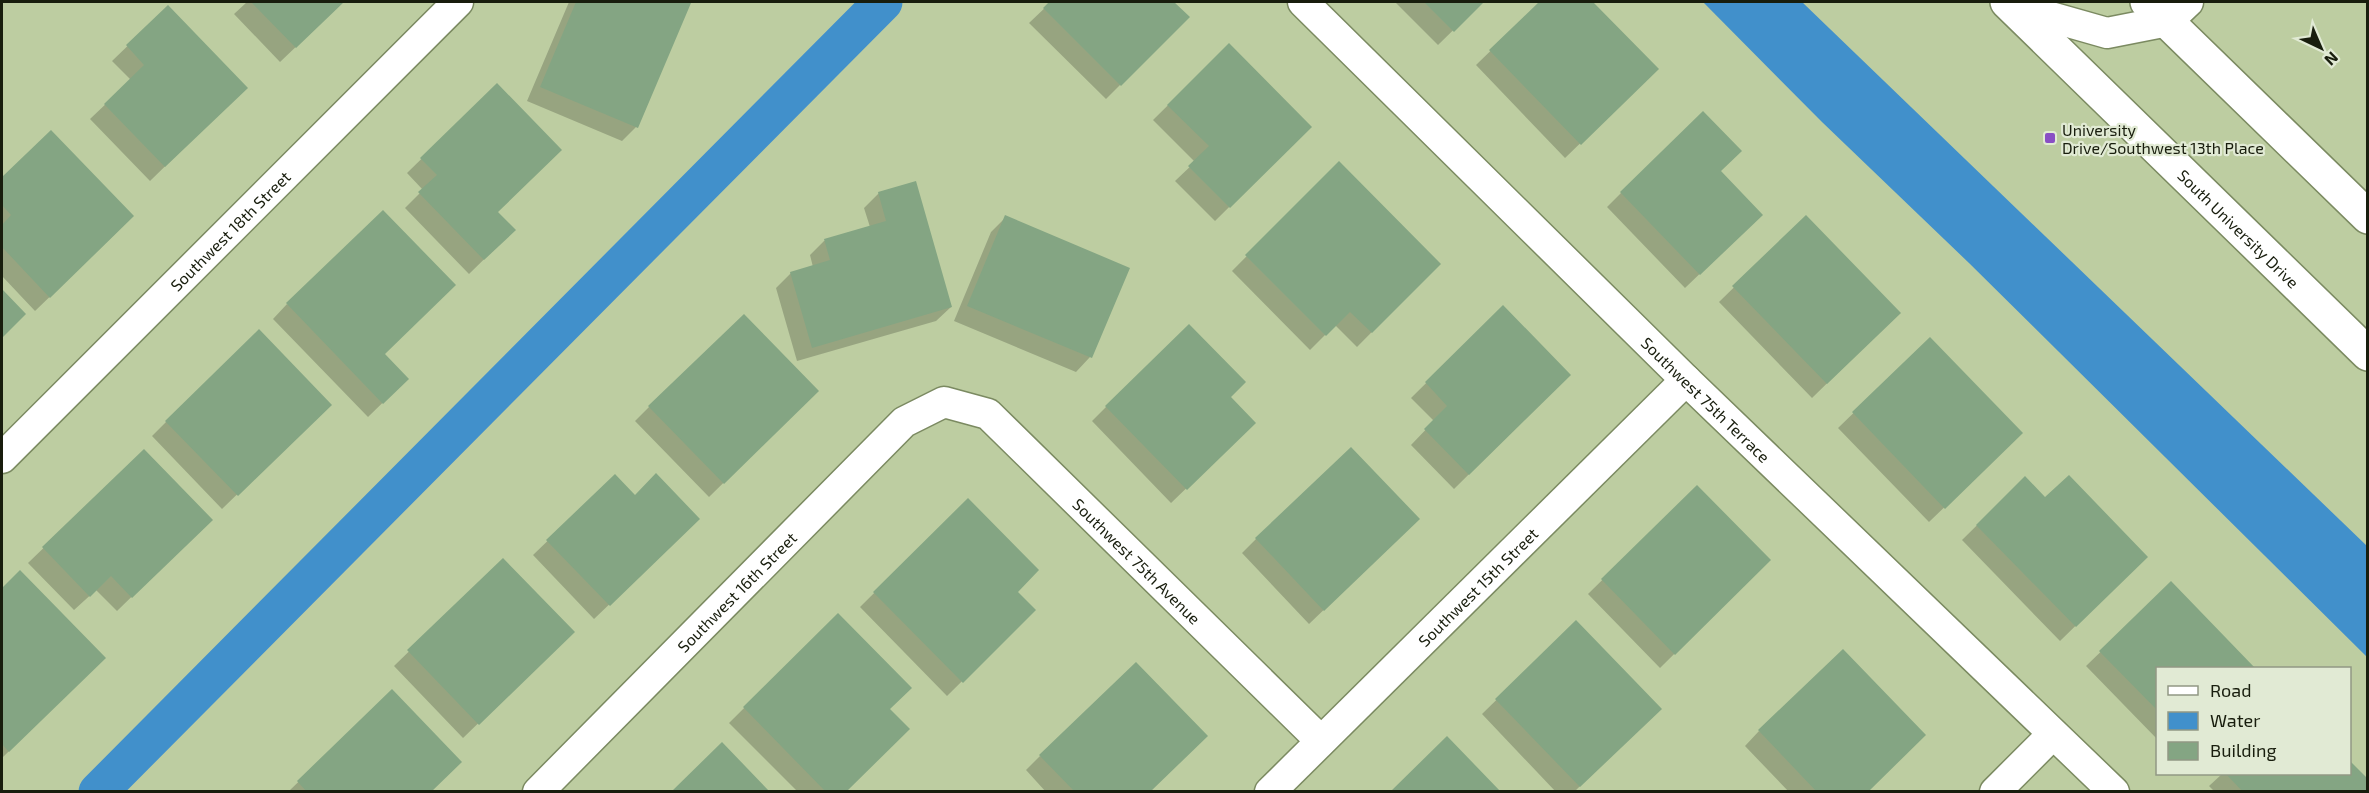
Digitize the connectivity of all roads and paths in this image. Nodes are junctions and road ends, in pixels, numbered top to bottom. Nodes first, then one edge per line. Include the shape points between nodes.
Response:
1 (458, 2) edge
2 (1304, 2) edge
3 (2009, 4) edge
4 (2167, 8) edge
5 (2367, 217) edge
6 (2367, 354) edge
7 (1686, 380) junction
8 (944, 402) joint
9 (2, 458) edge
10 (2053, 734) junction
11 (1321, 741) junction
12 (538, 792) edge
13 (1270, 792) edge
14 (1995, 792) edge
15 (2114, 792) edge

1 - 9 street, Southwest 18th Street
2 - 7 street, Southwest 75th Terrace
3 - 4 street via 2107,33
3 - 6 main road, South University Drive
4 - 5 main road
7 - 10 street, Southwest 75th Terrace
7 - 11 street, Southwest 15th Street
8 - 11 street, Southwest 75th Avenue via 988,414
8 - 12 street, Southwest 16th Street via 904,422
10 - 14 street
10 - 15 street, Southwest 75th Terrace
11 - 13 street, Southwest 15th Street

